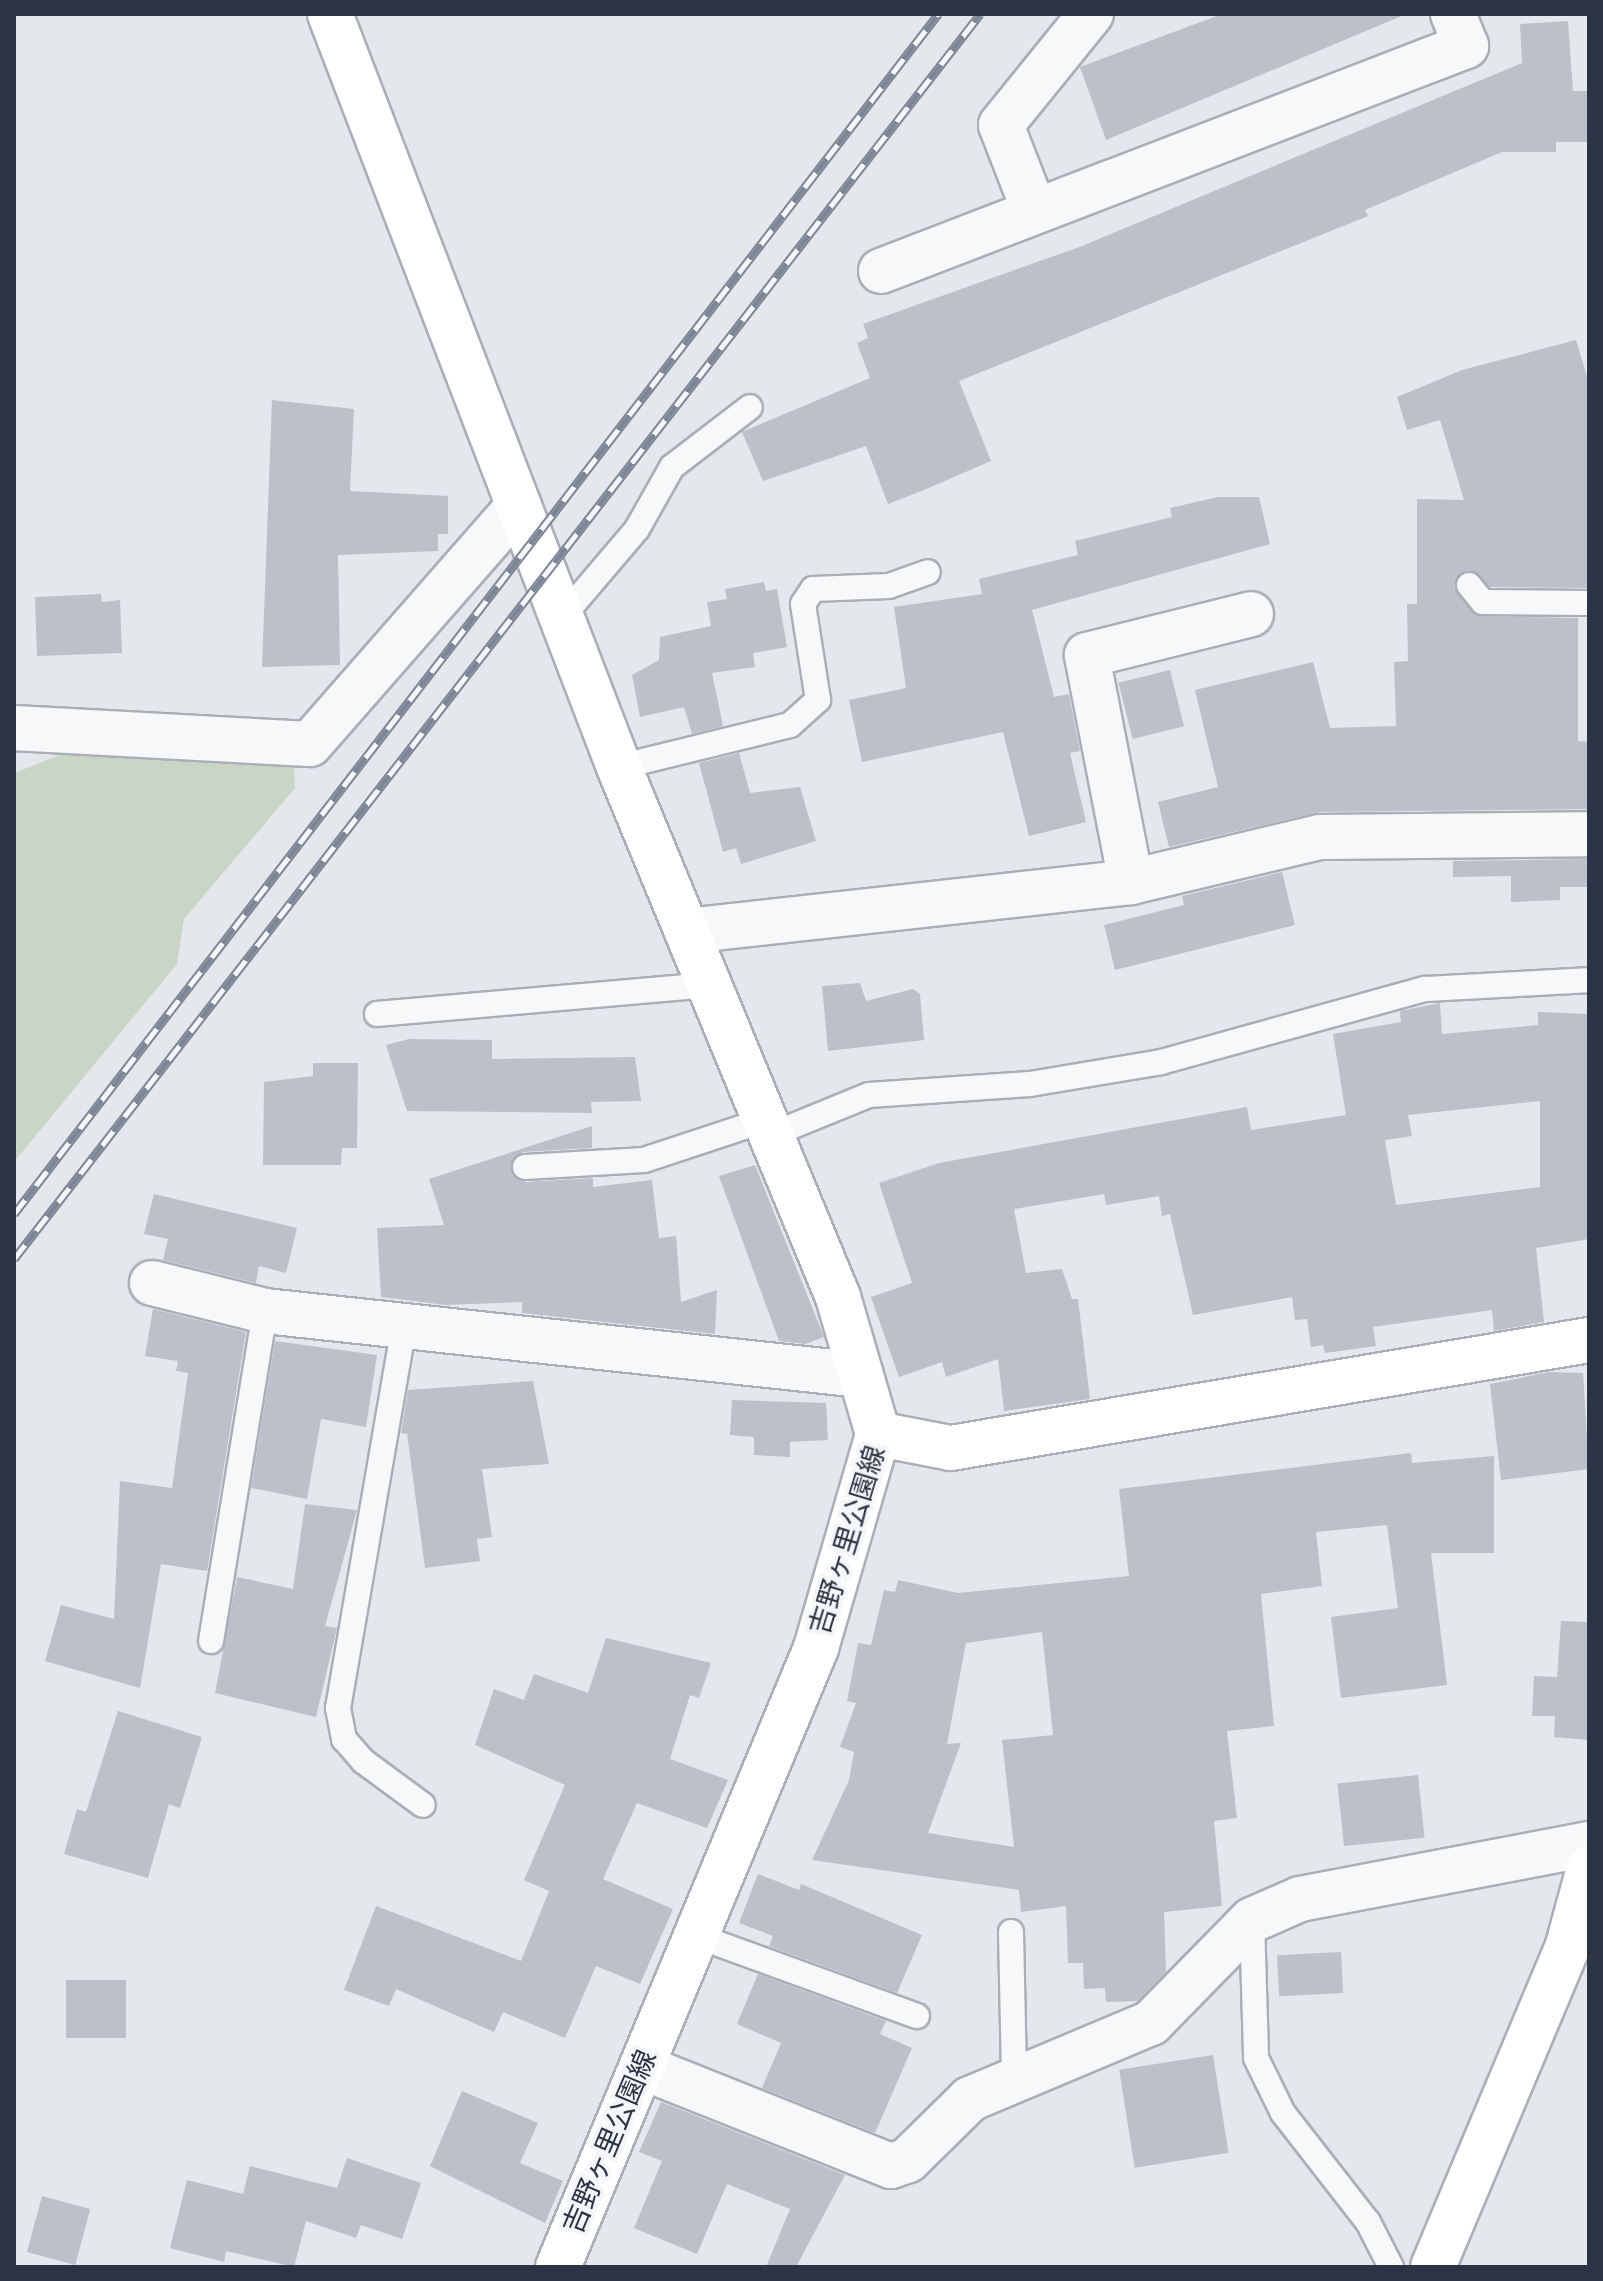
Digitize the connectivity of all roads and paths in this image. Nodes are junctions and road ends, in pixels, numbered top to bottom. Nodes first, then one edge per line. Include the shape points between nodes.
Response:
1 (330, 14) edge
2 (1091, 14) edge
3 (1453, 14) edge
4 (1034, 210) junction
5 (881, 271) dead end
6 (750, 407) dead end
7 (519, 505) junction
8 (928, 572) dead end
9 (1469, 585) dead end
10 (1589, 603) edge
11 (1251, 614) dead end
12 (563, 616) junction
13 (14, 728) edge
14 (619, 767) junction
15 (1589, 834) edge
16 (1131, 882) junction
17 (687, 931) junction
18 (1589, 980) edge
19 (709, 985) junction
20 (377, 1014) dead end
21 (768, 1128) junction
22 (525, 1167) dead end
23 (152, 1283) dead end
24 (265, 1311) junction
25 (404, 1326) junction
26 (1589, 1340) edge
27 (861, 1375) junction
28 (878, 1434) junction
29 (211, 1641) dead end
30 (423, 1805) dead end
31 (1589, 1844) edge
32 (1589, 1868) edge
33 (1252, 1920) junction
34 (1011, 1932) dead end
35 (697, 1936) junction
36 (917, 2016) dead end
37 (642, 2067) junction
38 (1014, 2075) junction
39 (558, 2267) edge
40 (1391, 2267) edge
41 (1433, 2267) edge

1 - 7 street
2 - 4 street via 1001,125
3 - 4 street via 1466,46
4 - 5 street
6 - 12 lane via 672,467 637,529
7 - 12 street
7 - 13 street via 310,744
8 - 14 lane via 889,586 813,589 803,604 818,700 790,725
9 - 10 lane via 1483,602
11 - 16 street via 1087,655
12 - 14 street
14 - 17 street
15 - 16 street via 1332,836
16 - 17 street
17 - 19 street
18 - 21 lane via 1425,989 1161,1062 1030,1084 869,1095
19 - 20 lane
19 - 21 street
21 - 22 lane via 644,1160
21 - 27 street via 838,1297
23 - 24 street
24 - 25 street
24 - 29 lane
25 - 27 street
25 - 30 lane via 338,1708 344,1739 363,1761
26 - 28 street, 吉野ヶ里公園線 via 951,1448
27 - 28 street
28 - 35 street, 吉野ヶ里公園線 via 816,1648
31 - 33 street via 1300,1899
32 - 41 street via 1567,1949
33 - 38 street via 1151,2023
33 - 40 lane via 1256,2058 1283,2113 1368,2222
34 - 38 lane
35 - 36 lane
35 - 37 street, 吉野ヶ里公園線
37 - 38 street via 891,2166 908,2160 970,2099
37 - 39 street, 吉野ヶ里公園線

